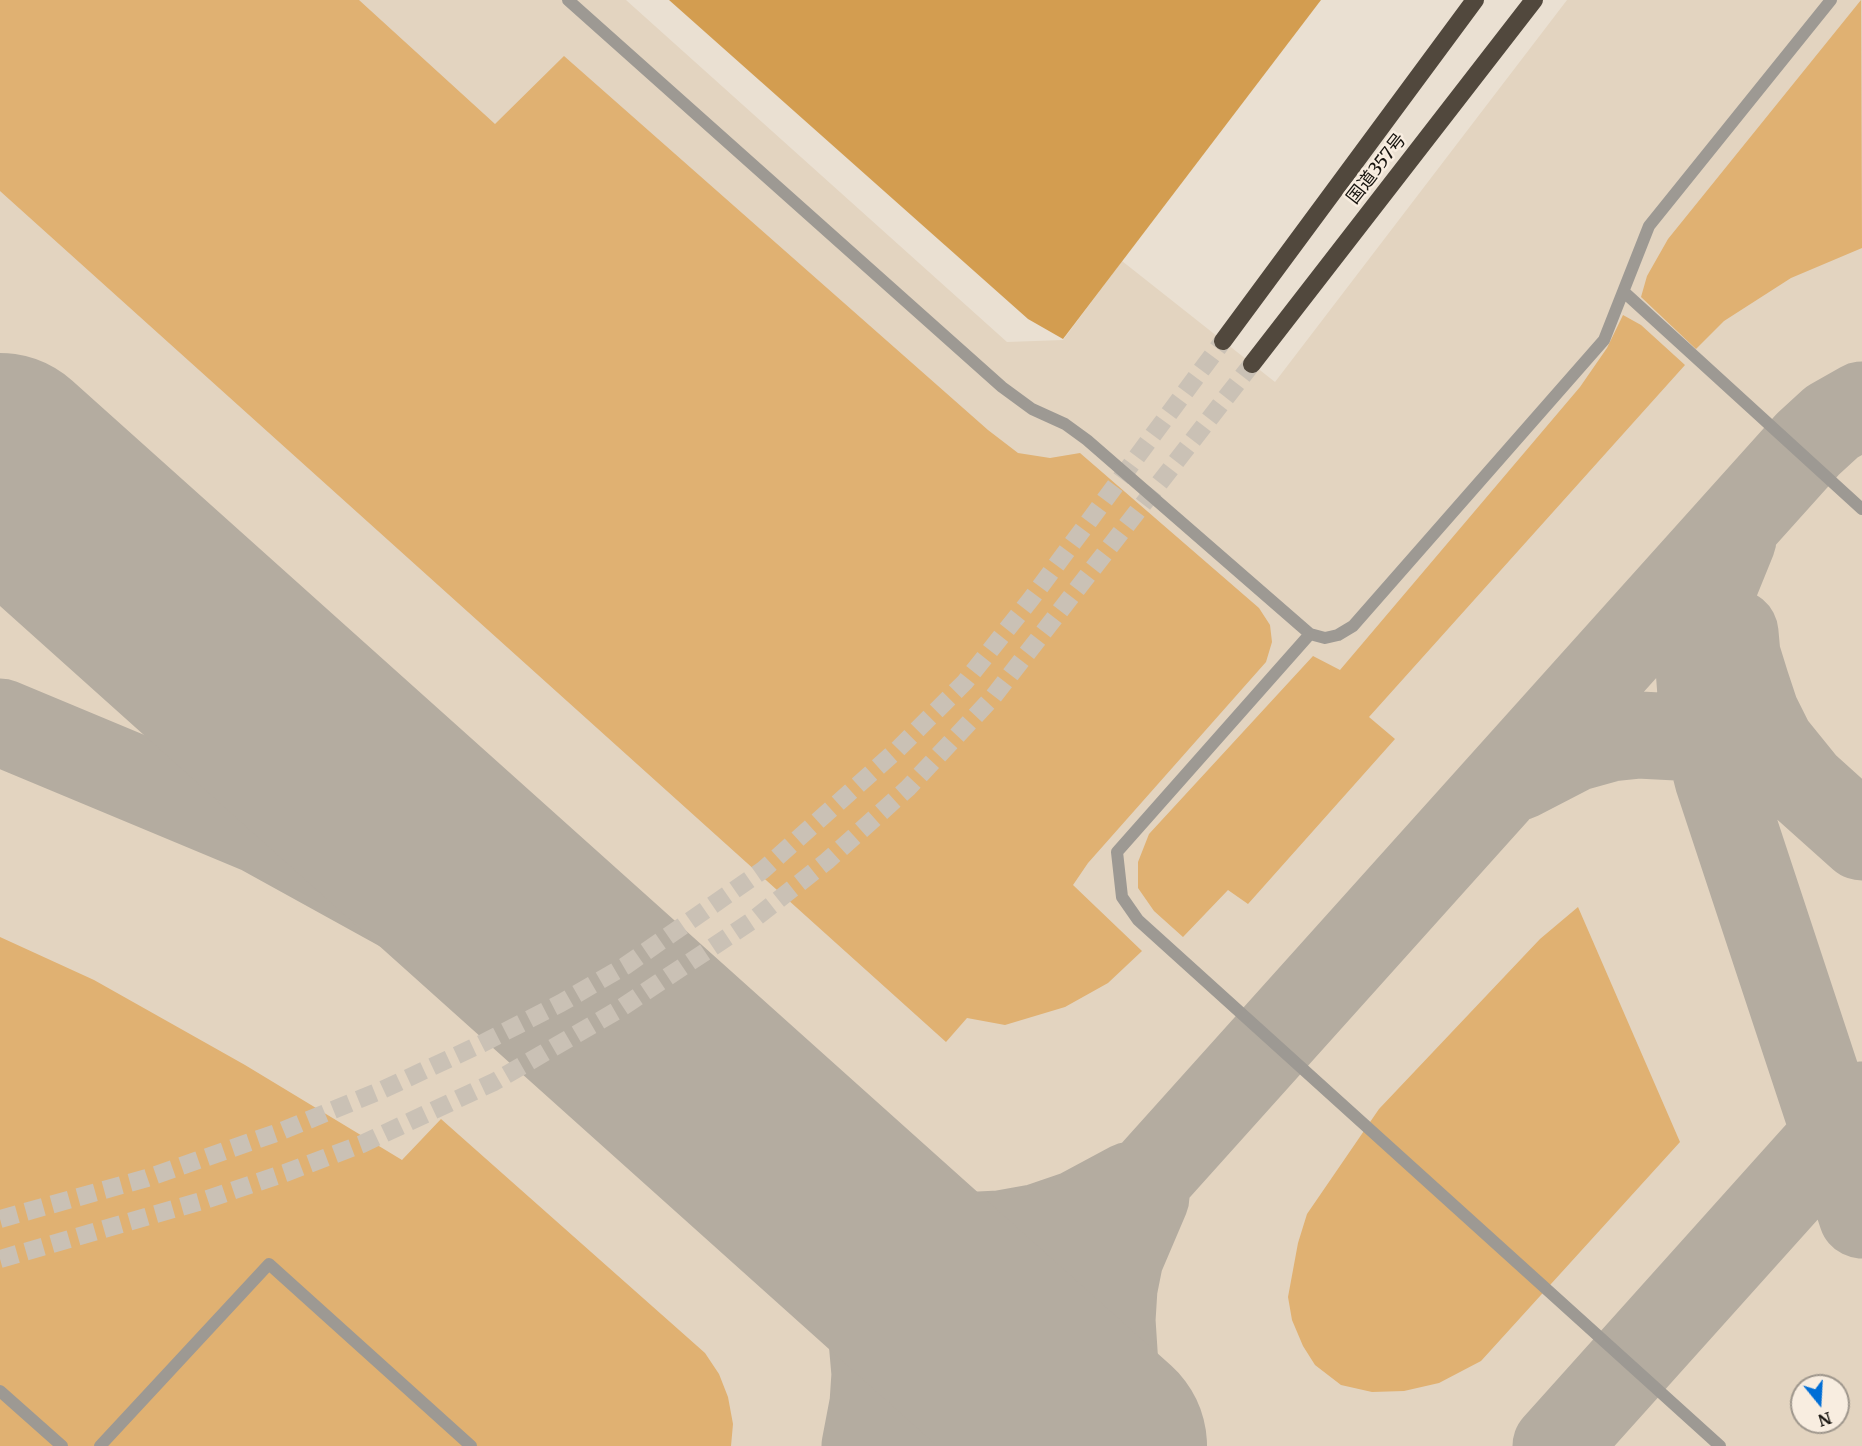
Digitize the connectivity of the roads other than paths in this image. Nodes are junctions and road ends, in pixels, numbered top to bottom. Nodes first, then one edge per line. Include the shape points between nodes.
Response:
1 (568, 0) edge
2 (1475, 0) edge
3 (1534, 0) edge
4 (1831, 0) edge
5 (1624, 292) junction
6 (1223, 341) tunnel mouth
7 (1252, 364) tunnel mouth
8 (1862, 509) edge
9 (1310, 634) junction
10 (0, 1391) edge
11 (62, 1446) edge
12 (100, 1446) edge
13 (471, 1446) edge
14 (1720, 1446) edge

1 - 9 lane via 1002,387 1087,440
2 - 6 highway, 国道357号
3 - 7 highway, 国道357号
4 - 5 lane via 1649,226
5 - 8 lane
5 - 9 lane via 1604,340 1353,626 1325,638
9 - 14 lane via 1117,852 1122,897 1138,920
10 - 11 lane
12 - 13 lane via 269,1264

